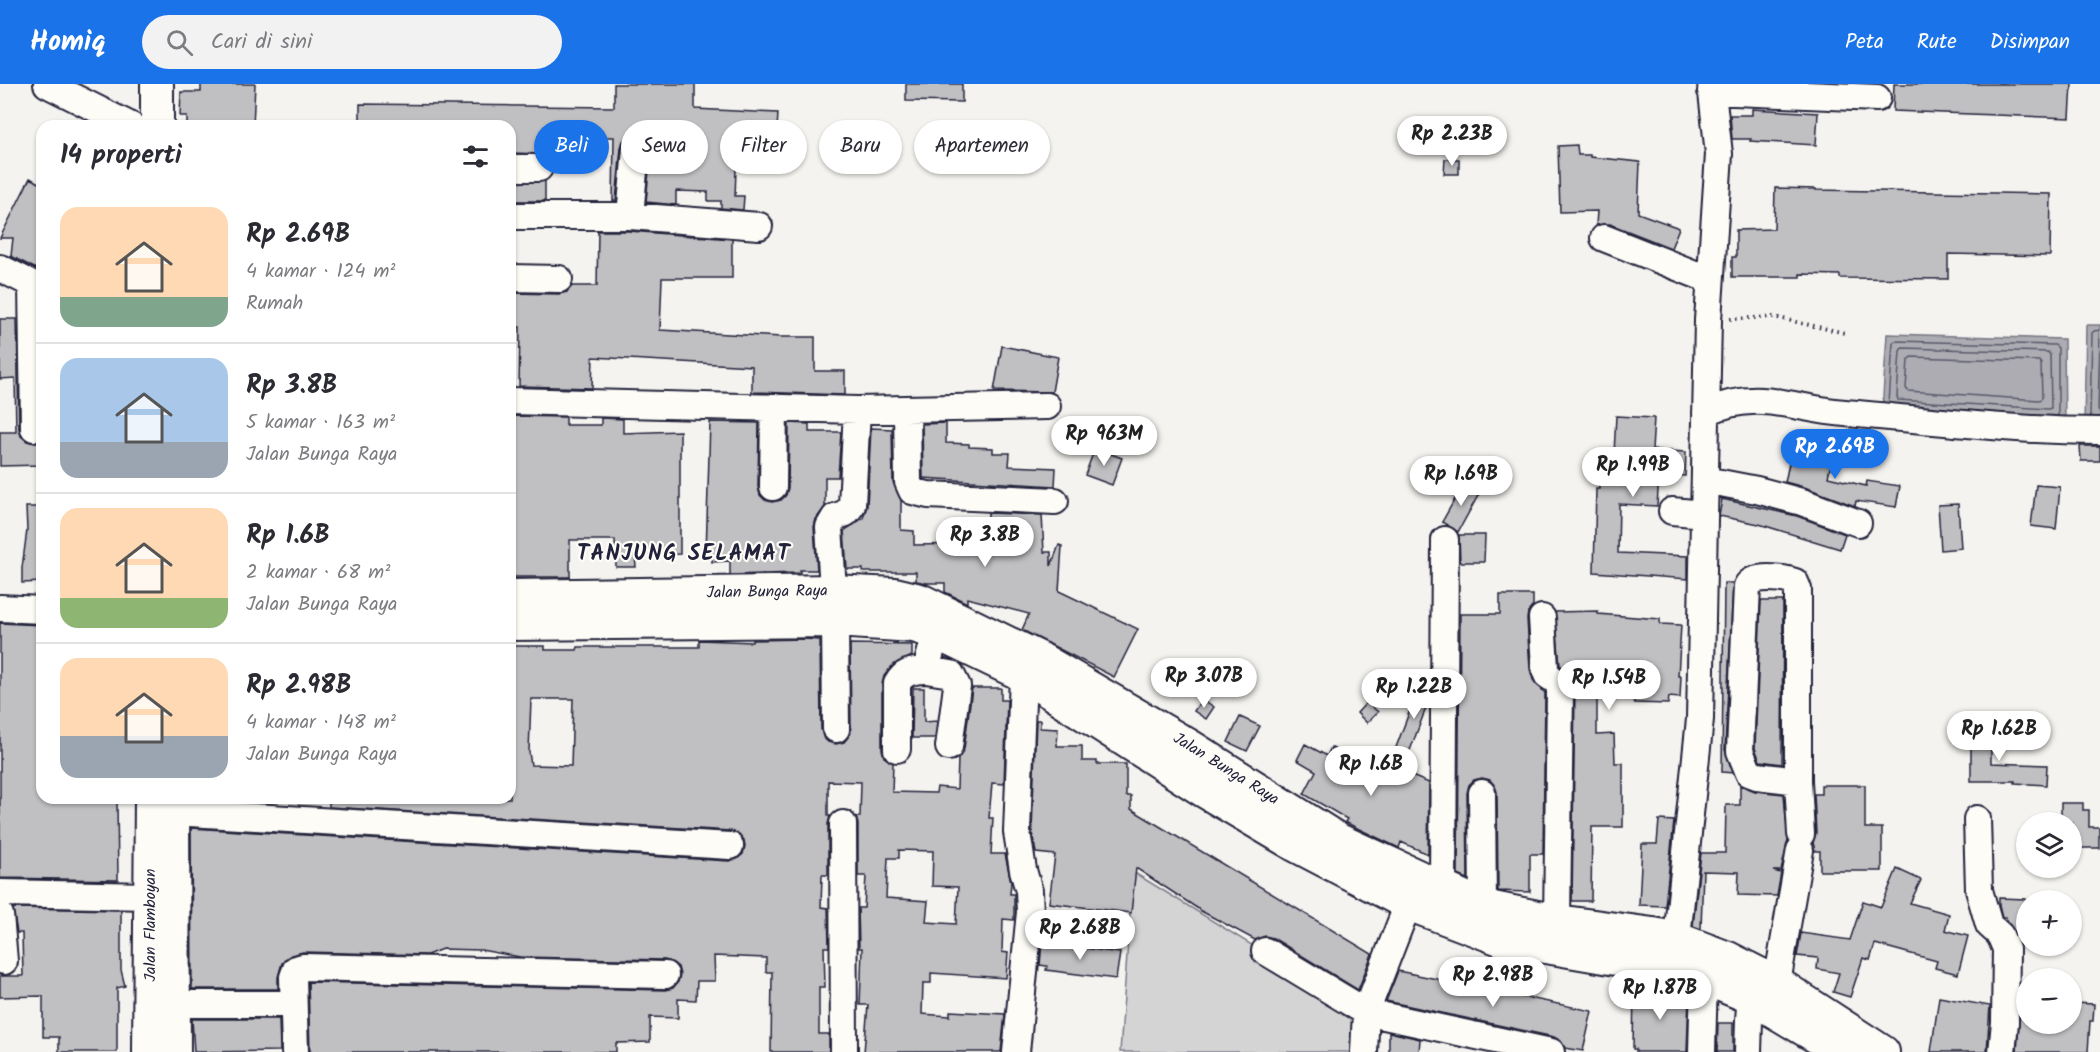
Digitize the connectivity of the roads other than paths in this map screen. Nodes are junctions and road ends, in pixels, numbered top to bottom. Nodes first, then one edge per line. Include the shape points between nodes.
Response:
1 (47, 84) edge
2 (157, 84) edge
3 (1711, 87) edge
4 (1877, 98) dead end
5 (119, 120) edge
6 (157, 120) edge
7 (516, 168) edge
8 (534, 168) edge
9 (634, 174) edge
10 (516, 216) edge
11 (630, 216) junction
12 (759, 226) dead end
13 (1604, 238) dead end
14 (0, 268) edge
15 (516, 278) edge
16 (559, 279) dead end
17 (1710, 280) junction
18 (36, 286) edge
19 (36, 334) edge
20 (516, 401) edge
21 (1047, 406) dead end
22 (774, 407) junction
23 (857, 410) junction
24 (907, 410) junction
25 (1707, 412) junction
26 (34, 428) dead end
27 (2100, 431) edge
28 (1705, 480) junction
29 (772, 487) dead end
30 (1055, 501) dead end
31 (1672, 511) dead end
32 (1704, 514) junction
33 (1858, 523) dead end
34 (1445, 540) dead end
35 (832, 591) junction
36 (516, 596) edge
37 (0, 606) edge
38 (36, 609) edge
39 (1542, 618) dead end
40 (835, 621) junction
41 (516, 624) edge
42 (936, 633) junction
43 (926, 670) junction
44 (1023, 675) junction
45 (836, 729) dead end
46 (949, 747) dead end
47 (897, 749) dead end
48 (1798, 781) junction
49 (1482, 793) dead end
50 (166, 804) edge
51 (166, 804) edge
52 (179, 804) edge
53 (1977, 819) dead end
54 (843, 824) dead end
55 (730, 846) dead end
56 (1373, 870) junction
57 (1443, 887) junction
58 (0, 893) edge
59 (150, 896) junction
60 (1408, 904) junction
61 (1483, 906) junction
62 (0, 915) edge
63 (1557, 921) junction
64 (1265, 951) dead end
65 (1676, 954) junction
66 (4, 961) dead end
67 (665, 975) dead end
68 (1704, 978) junction
69 (1760, 984) junction
70 (174, 1004) junction
71 (292, 1004) junction
72 (1366, 1012) junction
73 (2016, 1022) edge
74 (1477, 1044) edge
75 (149, 1052) edge
76 (174, 1052) edge
77 (295, 1052) edge
78 (844, 1052) edge
79 (1017, 1052) edge
80 (1364, 1052) edge
81 (1551, 1052) edge
82 (1702, 1052) edge
83 (1748, 1052) edge
84 (1842, 1052) edge
85 (1883, 1052) edge
86 (2002, 1052) edge

1 - 5 street
2 - 6 main road
3 - 4 street
3 - 17 street via 1719,154
7 - 8 street
9 - 11 street
10 - 11 street
11 - 12 street
13 - 17 street
14 - 18 street
15 - 16 street
17 - 25 street
19 - 26 street
20 - 22 street
21 - 24 street
22 - 23 street
22 - 29 street
23 - 24 street
23 - 35 street via 852,505 846,513 835,517 829,527
24 - 30 street via 908,482 912,491
25 - 27 street via 1738,401 1758,400 1839,413 2008,428
25 - 28 street
28 - 32 street
28 - 33 street via 1757,489
31 - 32 street
32 - 65 street via 1700,719
34 - 57 street
35 - 36 main road, Jalan Bunga Raya
35 - 40 street
35 - 56 main road, Jalan Bunga Raya via 895,594 921,600 1041,659 1339,840
37 - 38 street
39 - 63 street via 1545,668 1547,675 1559,683 1560,692
40 - 41 main road, Jalan Bunga Raya
40 - 42 main road, Jalan Bunga Raya via 914,626
40 - 45 street
42 - 43 street
42 - 44 main road, Jalan Bunga Raya
43 - 46 street via 951,674 955,679
43 - 47 street via 907,672 897,684
44 - 56 main road, Jalan Bunga Raya via 1295,845
44 - 79 street via 1017,832 1030,912
48 - 48 street via 1749,773 1740,751 1747,586 1755,578 1789,580 1798,589
48 - 69 street via 1801,842
49 - 61 street
50 - 59 main road, Jalan Flamboyan
51 - 70 main road, Jalan Flamboyan
52 - 55 street
53 - 73 street via 1979,890 1989,925 2000,935 2006,949
54 - 78 street
56 - 57 main road, Jalan Bunga Raya
56 - 60 main road, Jalan Bunga Raya
57 - 61 main road, Jalan Bunga Raya
58 - 59 street
59 - 75 main road, Jalan Flamboyan
60 - 65 main road, Jalan Bunga Raya via 1500,939
60 - 72 street
61 - 63 main road, Jalan Bunga Raya
62 - 66 street
63 - 65 main road, Jalan Bunga Raya via 1653,934
64 - 72 street
65 - 68 main road, Jalan Bunga Raya
65 - 69 main road, Jalan Bunga Raya via 1728,958
67 - 71 street via 303,967 296,969 293,977
68 - 69 main road, Jalan Bunga Raya
68 - 82 street
69 - 83 street
69 - 84 main road, Jalan Bunga Raya
69 - 85 main road, Jalan Bunga Raya
70 - 71 street
70 - 76 main road, Jalan Flamboyan
71 - 77 street
72 - 74 street
72 - 80 street
73 - 86 street
74 - 81 street

